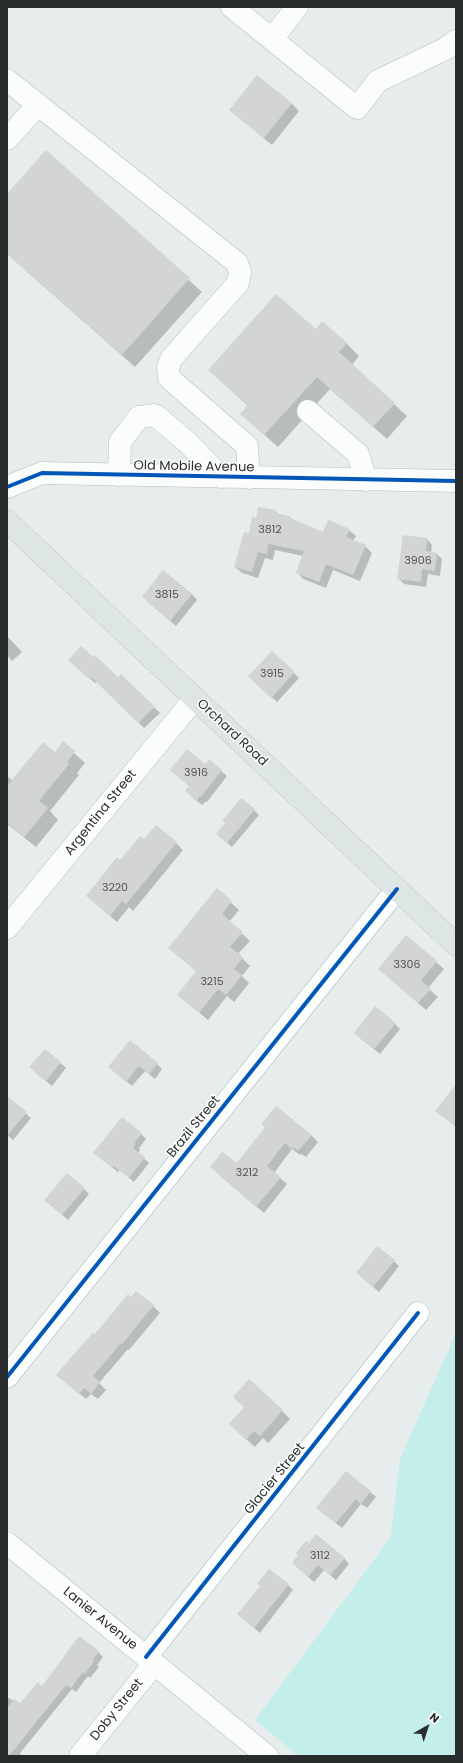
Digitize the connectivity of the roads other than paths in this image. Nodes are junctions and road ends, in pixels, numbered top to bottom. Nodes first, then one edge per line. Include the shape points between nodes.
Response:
1 (232, 7) edge
2 (297, 7) edge
3 (272, 39) junction
4 (456, 41) edge
5 (7, 80) edge
6 (38, 105) junction
7 (7, 139) edge
8 (308, 411) dead end
9 (118, 475) junction
10 (221, 477) junction
11 (249, 478) junction
12 (366, 480) junction
13 (456, 481) edge
14 (7, 487) edge
15 (7, 521) edge
16 (195, 698) junction
17 (398, 889) junction
18 (7, 928) edge
19 (456, 945) edge
20 (418, 1313) dead end
21 (7, 1376) edge
22 (7, 1543) edge
23 (150, 1660) junction
24 (80, 1756) edge
25 (267, 1756) edge

1 - 3 street
2 - 3 street
3 - 4 street via 357,108 378,81
5 - 6 street
6 - 7 street
6 - 11 street via 237,263 240,272 238,283 171,359 168,367 169,378 247,446
8 - 12 street via 358,454
9 - 10 street, Old Mobile Avenue
9 - 10 street via 120,442 139,417 155,415
9 - 14 street, Old Mobile Avenue via 42,473
10 - 11 street, Old Mobile Avenue
11 - 12 street, Old Mobile Avenue
12 - 13 street, Old Mobile Avenue
15 - 16 main road, Orchard Road
16 - 17 main road, Orchard Road
16 - 18 street, Argentina Street
17 - 19 main road, Orchard Road
17 - 21 street, Brazil Street
20 - 23 street, Glacier Street
22 - 23 street, Lanier Avenue
23 - 24 street, Doby Street
23 - 25 street, Lanier Avenue

